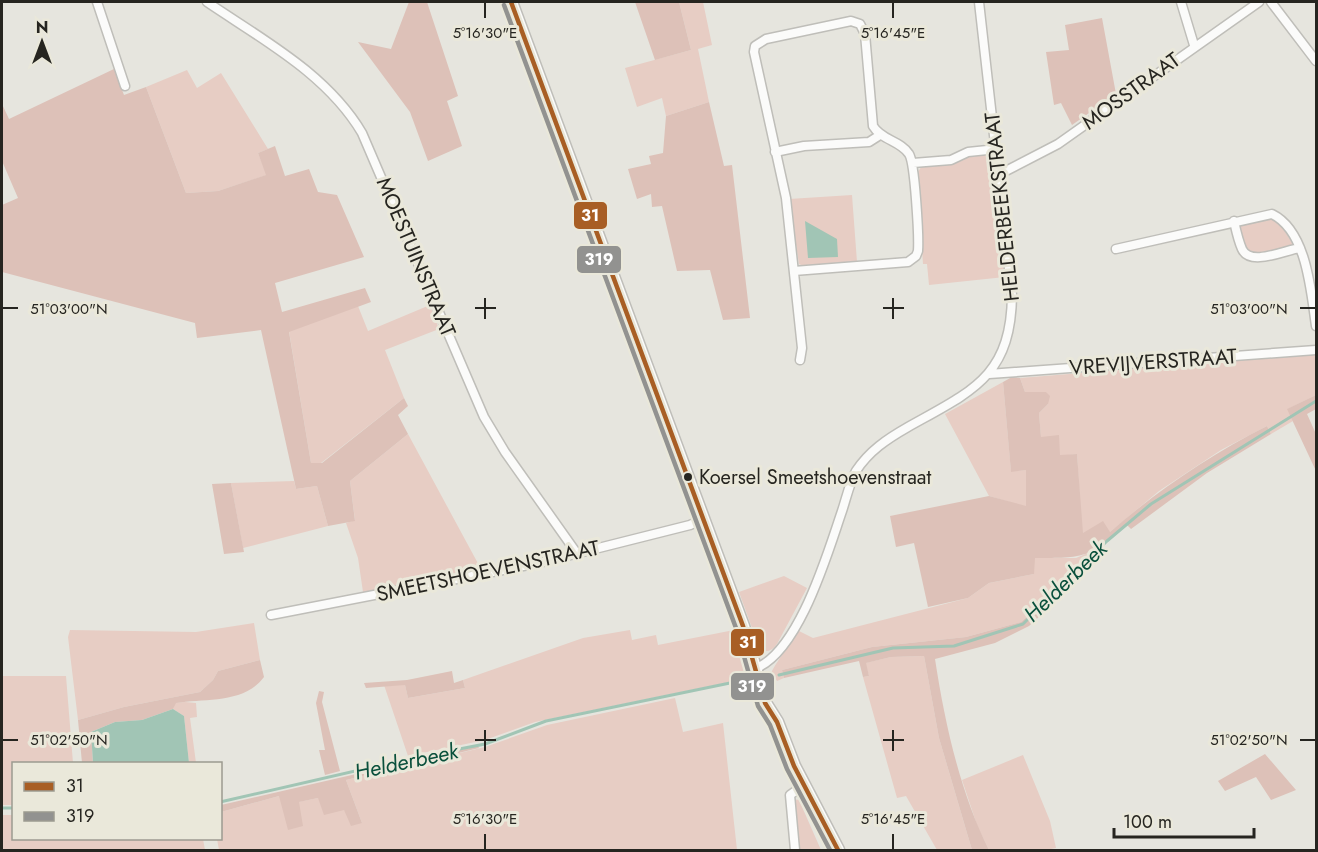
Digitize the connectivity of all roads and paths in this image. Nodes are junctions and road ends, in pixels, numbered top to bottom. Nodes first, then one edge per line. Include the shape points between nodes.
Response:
1 (97, 2) edge
2 (207, 2) edge
3 (511, 2) edge
4 (979, 2) edge
5 (1181, 2) edge
6 (1259, 2) edge
7 (1271, 2) edge
8 (1194, 45) junction
9 (1317, 61) edge
10 (125, 86) dead end
11 (880, 135) junction
12 (997, 149) junction
13 (775, 152) junction
14 (913, 163) junction
15 (1000, 174) junction
16 (1234, 221) junction
17 (1300, 248) junction
18 (1116, 249) dead end
19 (794, 271) junction
20 (1317, 326) edge
21 (1317, 350) edge
22 (800, 360) dead end
23 (989, 374) junction
24 (703, 519) junction
25 (578, 555) junction
26 (271, 615) dead end
27 (758, 668) junction
28 (804, 785) junction
29 (795, 850) edge
30 (838, 850) edge

1 - 10 street
2 - 25 street, MOESTUINSTRAAT via 308,72 348,108 484,417
3 - 24 street
4 - 12 street, HELDERBEEKSTRAAT
5 - 8 street
6 - 8 street, MOSSTRAAT
7 - 9 street
8 - 15 street, MOSSTRAAT via 1058,144
11 - 13 street via 869,142
11 - 13 street via 872,121 864,29 856,22 842,21 766,39 755,46 754,57
11 - 14 street via 904,148
12 - 14 street via 968,152 951,160
12 - 15 street, HELDERBEEKSTRAAT
13 - 19 street via 786,198
14 - 19 street via 919,245 913,259
15 - 23 street, HELDERBEEKSTRAAT via 1012,321 1004,348
16 - 17 street via 1272,213
16 - 17 street via 1241,248 1249,256 1257,258
16 - 18 street
17 - 20 street via 1306,261
19 - 22 street
21 - 23 street, VREVIJVERSTRAAT
23 - 27 street, HELDERBEEKSTRAAT via 966,394 892,436 871,452 855,472 812,592 777,655
24 - 25 street, SMEETSHOEVENSTRAAT
24 - 27 street
25 - 26 street, SMEETSHOEVENSTRAAT
27 - 28 street
28 - 29 street via 790,795
28 - 30 street

